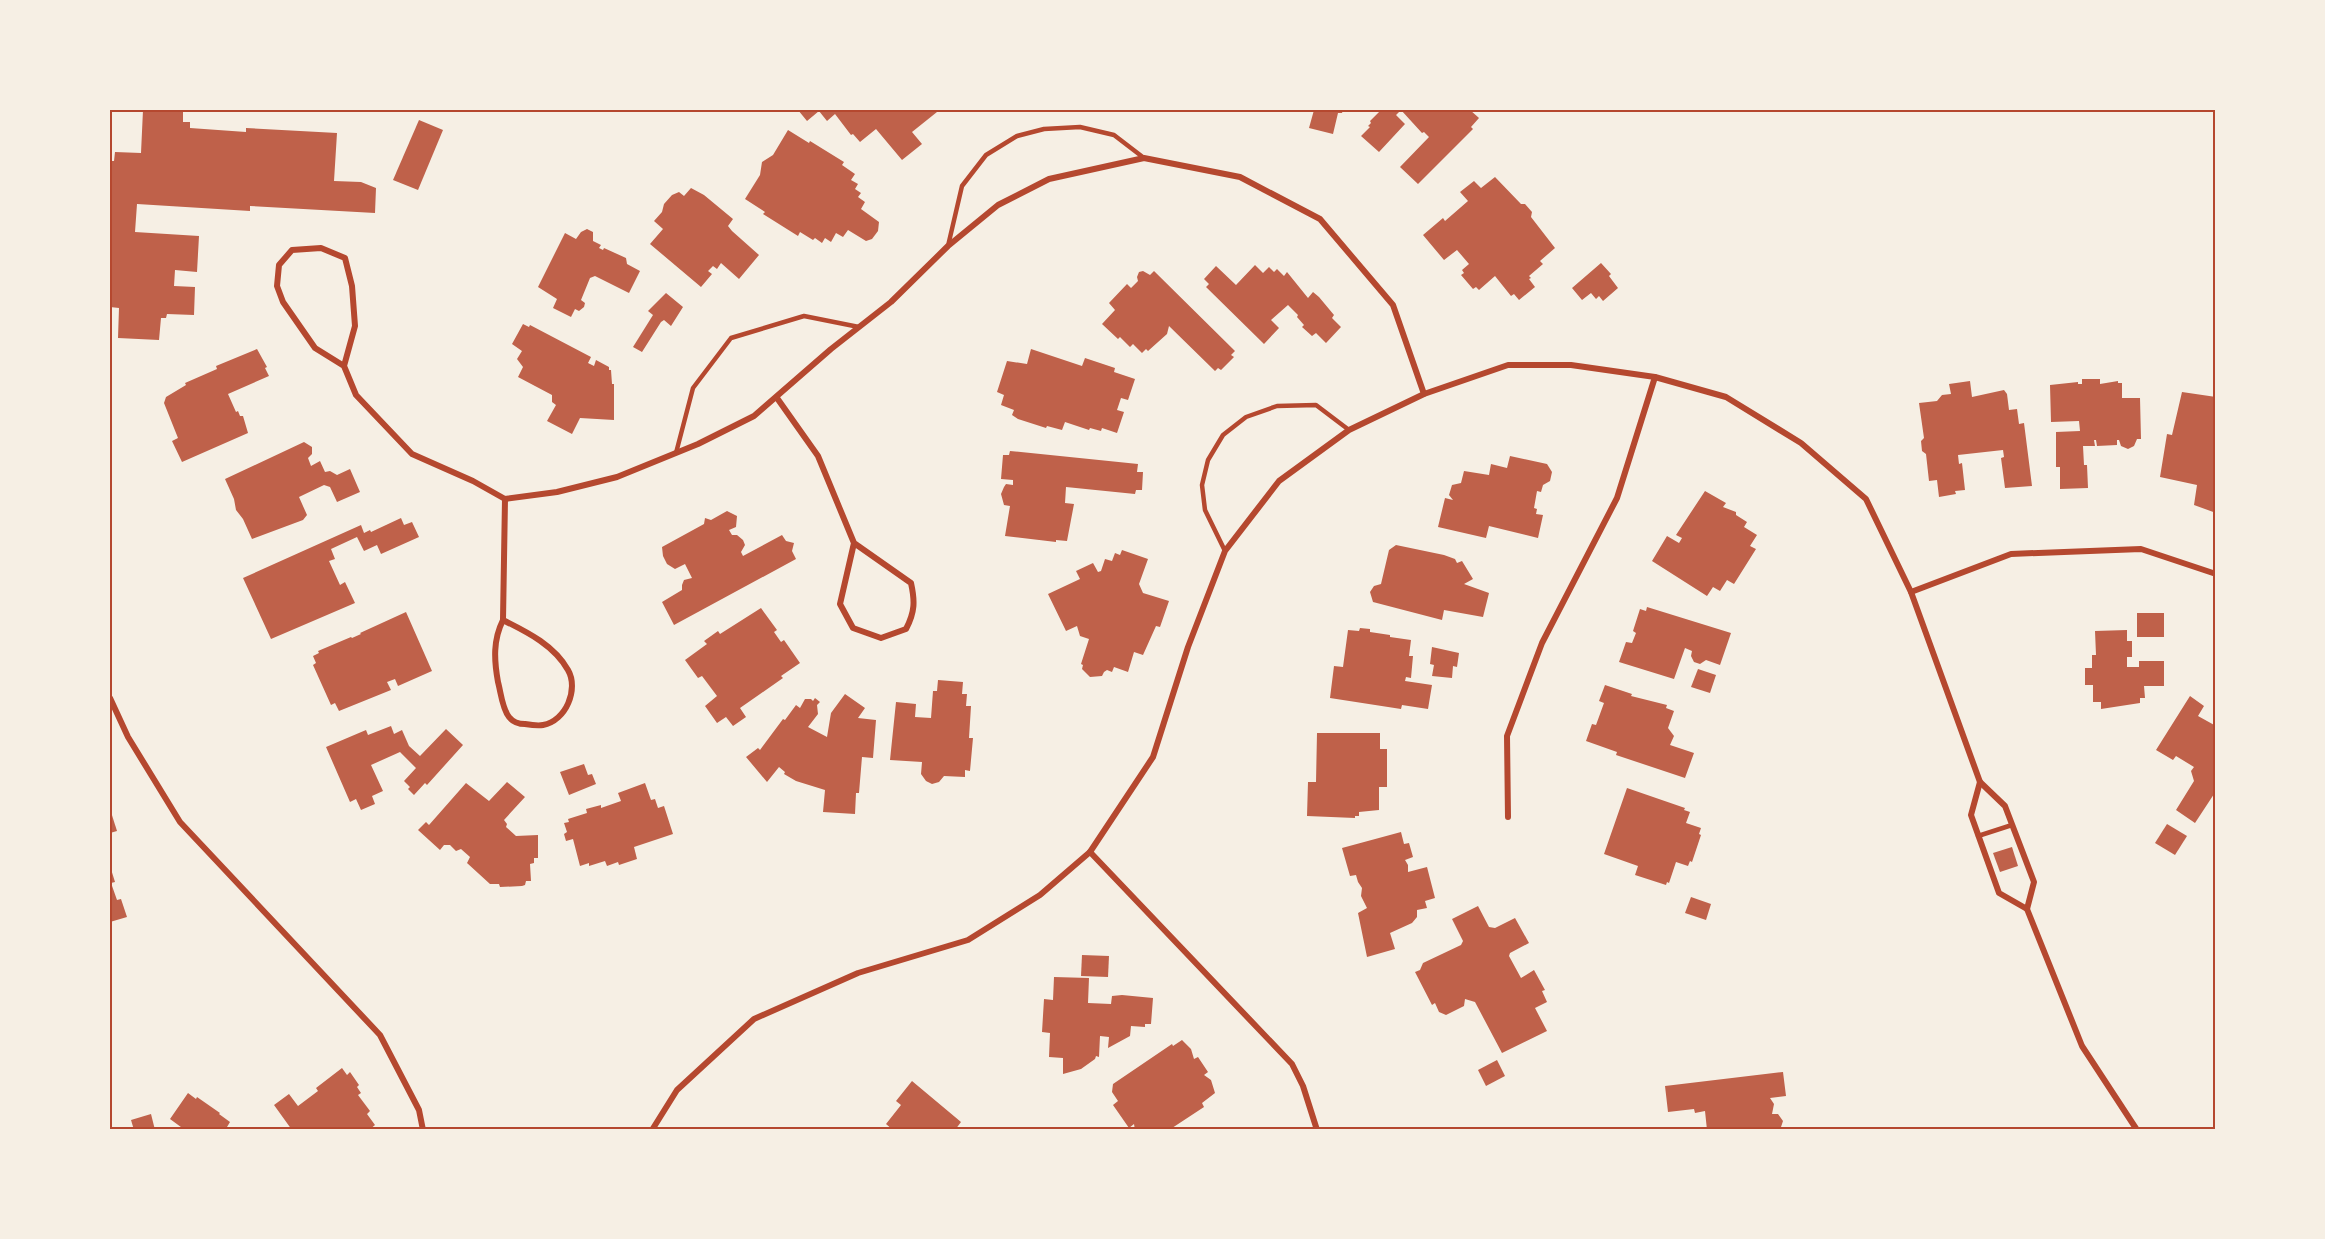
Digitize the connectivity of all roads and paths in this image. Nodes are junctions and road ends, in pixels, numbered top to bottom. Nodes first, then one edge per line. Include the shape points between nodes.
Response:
1 (1144, 158) junction
2 (948, 246) junction
3 (859, 327) junction
4 (344, 366) junction
5 (1655, 377) junction
6 (1424, 394) junction
7 (777, 398) junction
8 (1349, 430) junction
9 (676, 453) junction
10 (505, 500) junction
11 (854, 543) junction
12 (1225, 551) junction
13 (2216, 574) edge
14 (1911, 592) junction
15 (503, 620) junction
16 (110, 698) edge
17 (1980, 782) junction
18 (1508, 817) dead end
19 (2012, 825) junction
20 (1978, 836) junction
21 (1090, 852) junction
22 (2027, 909) junction
23 (423, 1130) edge
24 (652, 1130) edge
25 (1317, 1130) edge
26 (2137, 1130) edge

1 - 2 street via 1049,179 998,205
1 - 2 lane via 1114,135 1080,127 1044,129 1017,136 986,155 962,186
1 - 6 street via 1240,177 1320,219 1393,305
2 - 3 street via 891,302
3 - 7 street
3 - 9 lane via 804,316 731,338 693,388
4 - 4 street via 355,326 345,258 321,248 292,250 279,265 277,286 283,302 315,348
4 - 10 street via 356,395 412,454
5 - 6 street via 1571,365 1509,365
5 - 14 street via 1726,397 1801,443 1866,500
5 - 18 street via 1617,498 1542,643 1507,736
6 - 8 street
7 - 9 street via 754,416
7 - 11 street via 818,456
8 - 12 street via 1279,481
8 - 12 lane via 1316,405 1277,406 1246,417 1223,435 1208,460 1202,485 1205,510
9 - 10 street via 617,477
10 - 15 street
11 - 11 street via 840,604 853,627 881,638 906,629 915,600 911,583
12 - 21 street via 1152,757
13 - 14 street via 2141,549 2011,554
14 - 17 street
15 - 15 street via 496,633 495,648 506,711 519,724 546,725 561,715 570,701 572,683 568,670 549,647
16 - 23 street via 128,737 180,822 380,1035 419,1110
17 - 19 street via 2006,806
17 - 20 street via 1971,815
19 - 20 lane
19 - 22 street via 2034,882
20 - 22 street via 1999,893
21 - 24 street via 1040,895 968,940 858,973 754,1019 677,1090
21 - 25 street via 1292,1064
22 - 26 street via 2082,1046

